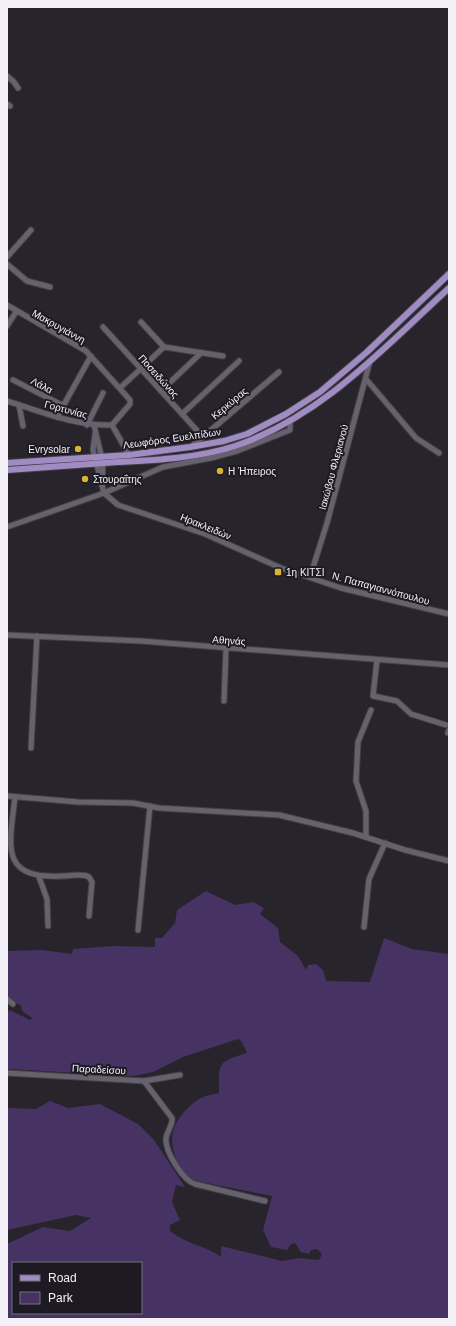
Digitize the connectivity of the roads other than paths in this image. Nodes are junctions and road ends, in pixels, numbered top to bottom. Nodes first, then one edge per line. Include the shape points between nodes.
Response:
1 (7, 76) edge
2 (18, 88) dead end
3 (31, 230) dead end
4 (7, 257) edge
5 (7, 264) edge
6 (449, 274) edge
7 (50, 287) dead end
8 (449, 288) edge
9 (7, 305) edge
10 (16, 312) junction
11 (141, 322) dead end
12 (7, 326) edge
13 (103, 327) dead end
14 (164, 346) junction
15 (201, 353) junction
16 (91, 356) junction
17 (223, 356) dead end
18 (371, 360) junction
19 (239, 361) dead end
20 (140, 368) junction
21 (279, 372) dead end
22 (366, 379) junction
23 (13, 380) dead end
24 (120, 388) junction
25 (161, 391) junction
26 (103, 393) dead end
27 (7, 401) edge
28 (19, 405) junction
29 (64, 406) junction
30 (182, 414) junction
31 (57, 417) junction
32 (290, 421) junction
33 (87, 425) junction
34 (94, 425) junction
35 (112, 425) junction
36 (23, 426) dead end
37 (95, 434) junction
38 (202, 436) junction
39 (190, 447) junction
40 (439, 452) dead end
41 (129, 455) junction
42 (102, 456) junction
43 (95, 457) junction
44 (7, 463) edge
45 (103, 463) junction
46 (96, 464) junction
47 (7, 470) edge
48 (102, 486) junction
49 (104, 494) junction
50 (7, 527) edge
51 (310, 577) junction
52 (449, 614) edge
53 (7, 635) edge
54 (37, 636) junction
55 (226, 649) junction
56 (377, 660) junction
57 (449, 664) edge
58 (224, 701) dead end
59 (371, 710) dead end
60 (448, 729) edge
61 (31, 748) dead end
62 (7, 796) edge
63 (15, 797) junction
64 (150, 806) junction
65 (366, 836) junction
66 (385, 843) junction
67 (449, 861) edge
68 (39, 877) junction
69 (89, 916) dead end
70 (48, 926) dead end
71 (364, 927) dead end
72 (138, 930) dead end
73 (7, 999) edge
74 (13, 1004) dead end
75 (7, 1073) edge
76 (180, 1075) dead end
77 (144, 1081) junction
78 (265, 1201) dead end

1 - 2 street
3 - 4 street
5 - 7 street via 27,281
6 - 39 main road, Λεωφόρος Ευελπίδων via 367,352 320,392 280,418 247,434
8 - 18 main road, Λεωφόρος Ευελπίδων
9 - 10 street, Μακρυγιάννη
10 - 12 street
10 - 16 street, Μακρυγιάννη via 76,344
11 - 14 street
13 - 20 street, Ποσειδώνος
14 - 15 street
14 - 20 street
15 - 17 street
15 - 25 street
16 - 24 street, Μακρυγιάννη
16 - 29 street
18 - 22 street, Ιακώβου Φλεριανού
18 - 32 main road, Λεωφόρος Ευελπίδων via 326,398
19 - 30 street
20 - 24 street
20 - 25 street, Ποσειδώνος
21 - 38 street, Κερκύρας
22 - 40 street via 416,438
22 - 51 street, Ιακώβου Φλεριανού
23 - 29 street, Λάλα
24 - 35 street, Μακρυγιάννη via 131,402
25 - 30 street, Ποσειδώνος
26 - 33 street
27 - 28 street, Γορτυνίας
28 - 31 street, Γορτυνίας
28 - 36 street
29 - 31 street
30 - 38 street, Ποσειδώνος
31 - 33 street, Γορτυνίας
32 - 45 main road, Λεωφόρος Ευελπίδων via 249,440 212,451 160,460
32 - 49 street via 290,430 260,443 211,458 168,466
33 - 34 street, Γορτυνίας
34 - 35 street, Γορτυνίας
34 - 37 street
35 - 41 street
37 - 42 street
37 - 43 street
38 - 39 street, Κερκύρας
39 - 41 main road, Λεωφόρος Ευελπίδων
41 - 42 main road, Λεωφόρος Ευελπίδων
42 - 43 main road, Λεωφόρος Ευελπίδων
42 - 45 street
43 - 44 main road, Λεωφόρος Ευελπίδων
43 - 46 street
45 - 46 main road, Λεωφόρος Ευελπίδων
45 - 48 street
46 - 47 main road, Λεωφόρος Ευελπίδων
46 - 48 street
48 - 49 street
49 - 50 street
49 - 51 street, Ηρακλειδών via 118,505 177,524 265,562
51 - 52 street, Ν. Παπαγιαννόπουλου via 341,588
53 - 54 street, Αθηνάς
54 - 55 street, Αθηνάς via 142,641
54 - 61 street
55 - 56 street, Αθηνάς
55 - 58 street
56 - 57 street, Αθηνάς
56 - 60 street via 373,696 397,701 411,714
59 - 65 street via 358,742 356,781 366,811
62 - 63 street
63 - 64 street
63 - 68 street via 9,853 14,864 25,873
64 - 65 street via 279,815
64 - 72 street
65 - 66 street
66 - 67 street
66 - 71 street via 369,879
68 - 69 street via 89,877 92,882
68 - 70 street via 47,899
73 - 74 street
75 - 77 street, Παραδείσου
76 - 77 street, Παραδείσου
77 - 78 street via 172,1118 166,1143 186,1180

